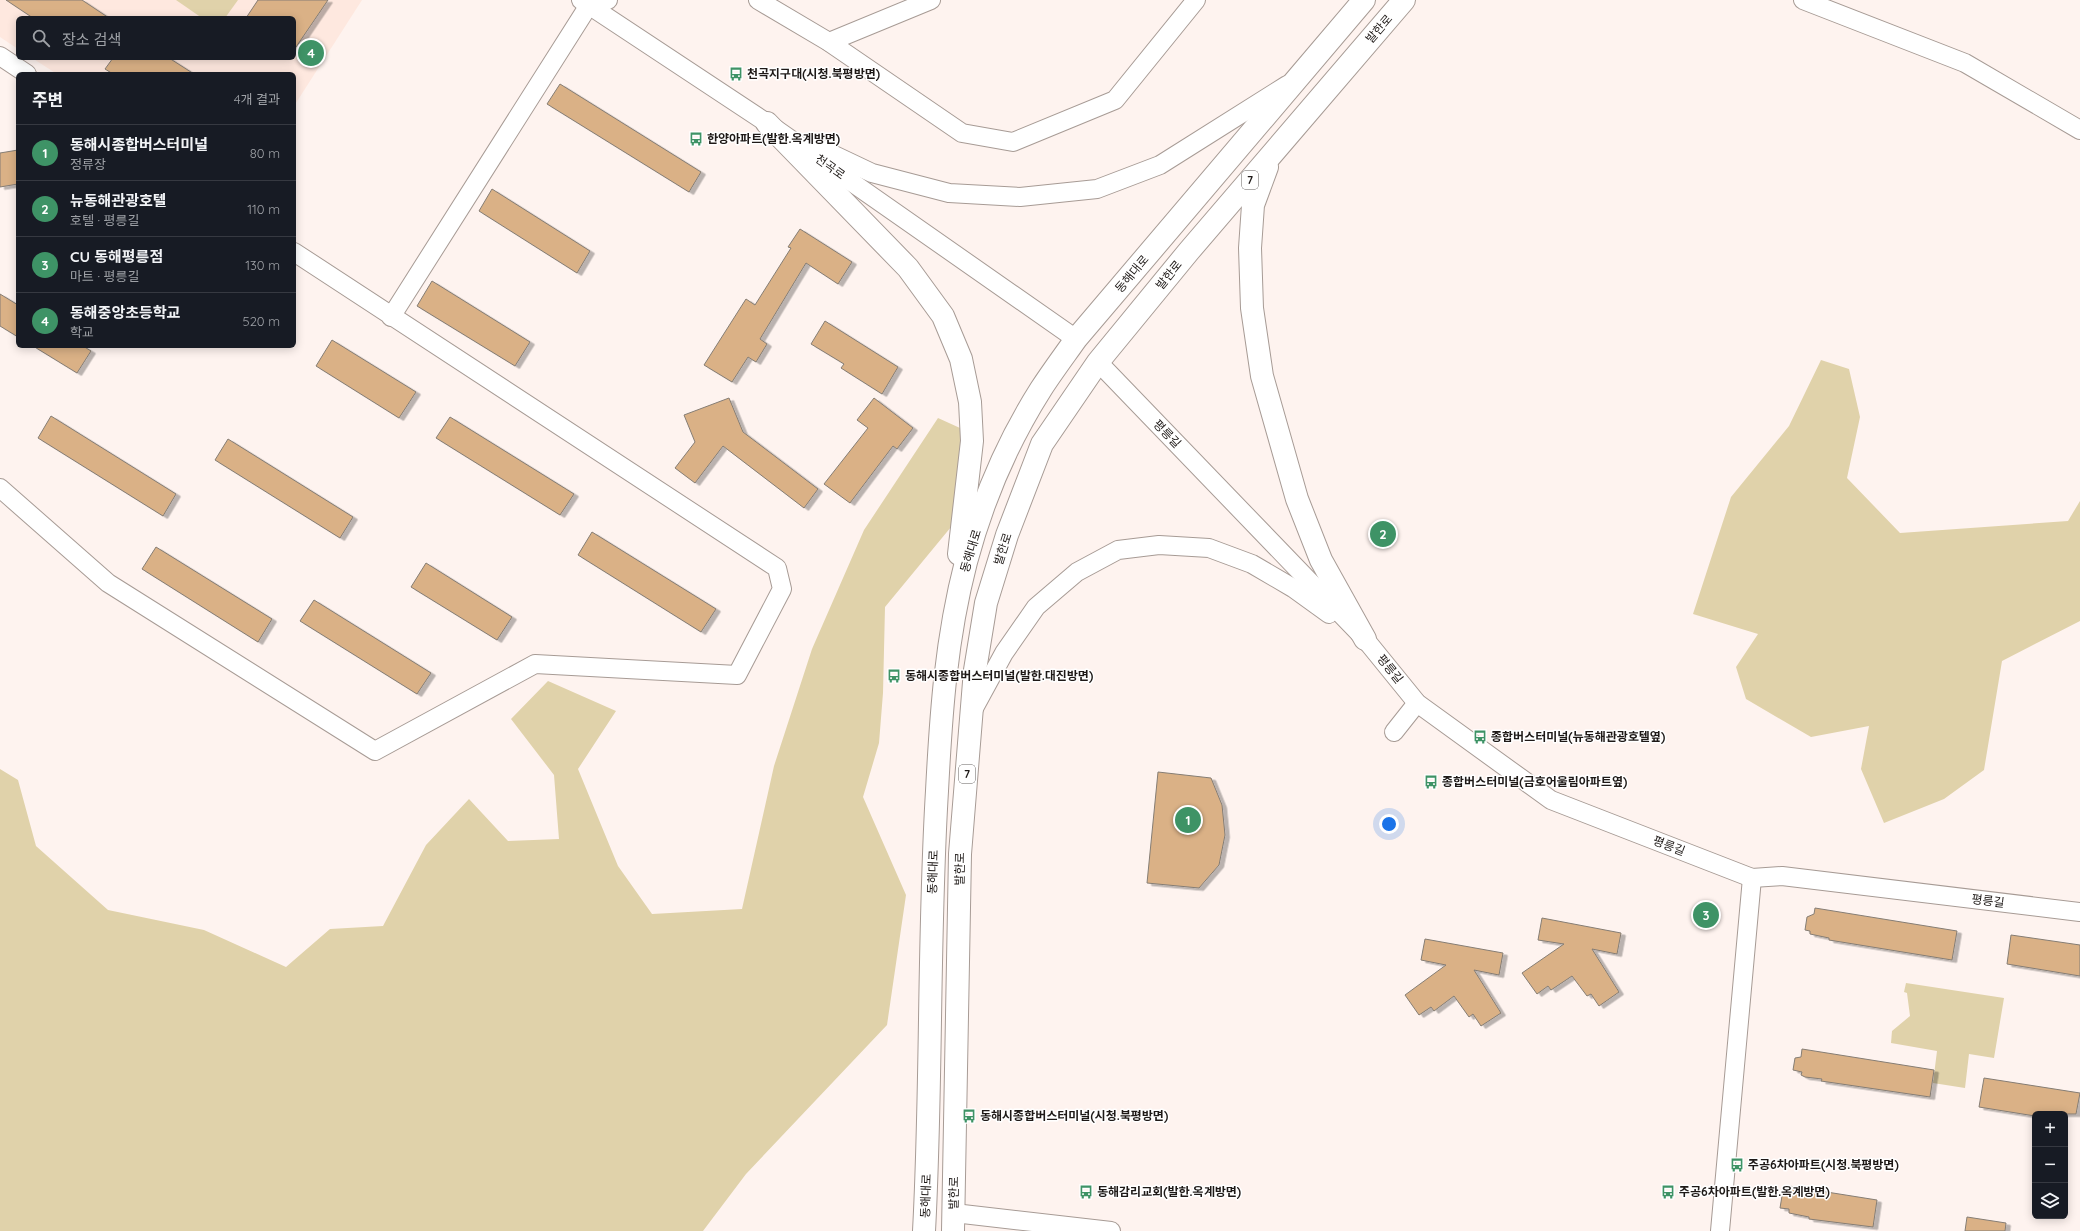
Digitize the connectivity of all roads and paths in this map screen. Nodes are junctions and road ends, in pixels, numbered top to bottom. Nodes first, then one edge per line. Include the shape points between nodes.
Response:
1 (608, 0) edge
2 (758, 0) edge
3 (931, 0) edge
4 (1196, 0) edge
5 (1364, 0) edge
6 (1404, 0) edge
7 (1809, 1) edge
8 (585, 3) edge
9 (829, 42) junction
10 (0, 56) edge
11 (24, 72) edge
12 (1298, 78) junction
13 (767, 123) junction
14 (2080, 130) edge
15 (1271, 155) junction
16 (296, 253) edge
17 (391, 317) junction
18 (1076, 339) junction
19 (1098, 362) junction
20 (0, 488) edge
21 (950, 632) junction
22 (1366, 639) junction
23 (1417, 703) junction
24 (972, 712) junction
25 (1394, 732) dead end
26 (1752, 878) junction
27 (2080, 912) edge
28 (925, 1221) edge
29 (954, 1222) edge
30 (1111, 1231) edge
31 (1720, 1231) edge

1 - 8 street
2 - 9 street
3 - 9 street
4 - 9 street via 1115,100 1013,142 962,133
5 - 12 main road, 동해대로 / 7
6 - 15 main road, 발한로 / 7
7 - 14 street via 1965,63
8 - 13 street, 천곡로
8 - 17 street
10 - 11 street
12 - 13 street via 1160,165 1097,189 1020,197 949,193 872,173
12 - 18 main road, 동해대로 / 7
13 - 18 street, 천곡로
13 - 21 main road via 908,268 943,316 961,359 970,402 972,441
15 - 19 main road, 발한로 / 7
15 - 22 main road via 1253,205 1250,248 1252,308 1262,376 1297,499 1321,560
16 - 17 street
17 - 20 street via 777,568 782,589 737,675 535,664 375,751 108,583
18 - 19 main road
18 - 21 main road, 동해대로 / 7 via 1041,389 1011,443 986,502 967,560
19 - 22 street, 평릉길
19 - 24 main road, 발한로 / 7 via 1042,444 1007,535 986,603 975,670
21 - 28 main road, 동해대로 / 7 via 934,832
22 - 23 street, 평릉길
22 - 24 street via 1293,588 1252,564 1209,548 1159,544 1118,550 1077,572 1036,607 1004,652
23 - 25 street
23 - 26 street, 평릉길 via 1551,800
24 - 29 main road, 발한로 / 7 via 960,854
26 - 27 street, 평릉길 via 1782,876
26 - 31 street
28 - 29 main road
29 - 30 street

